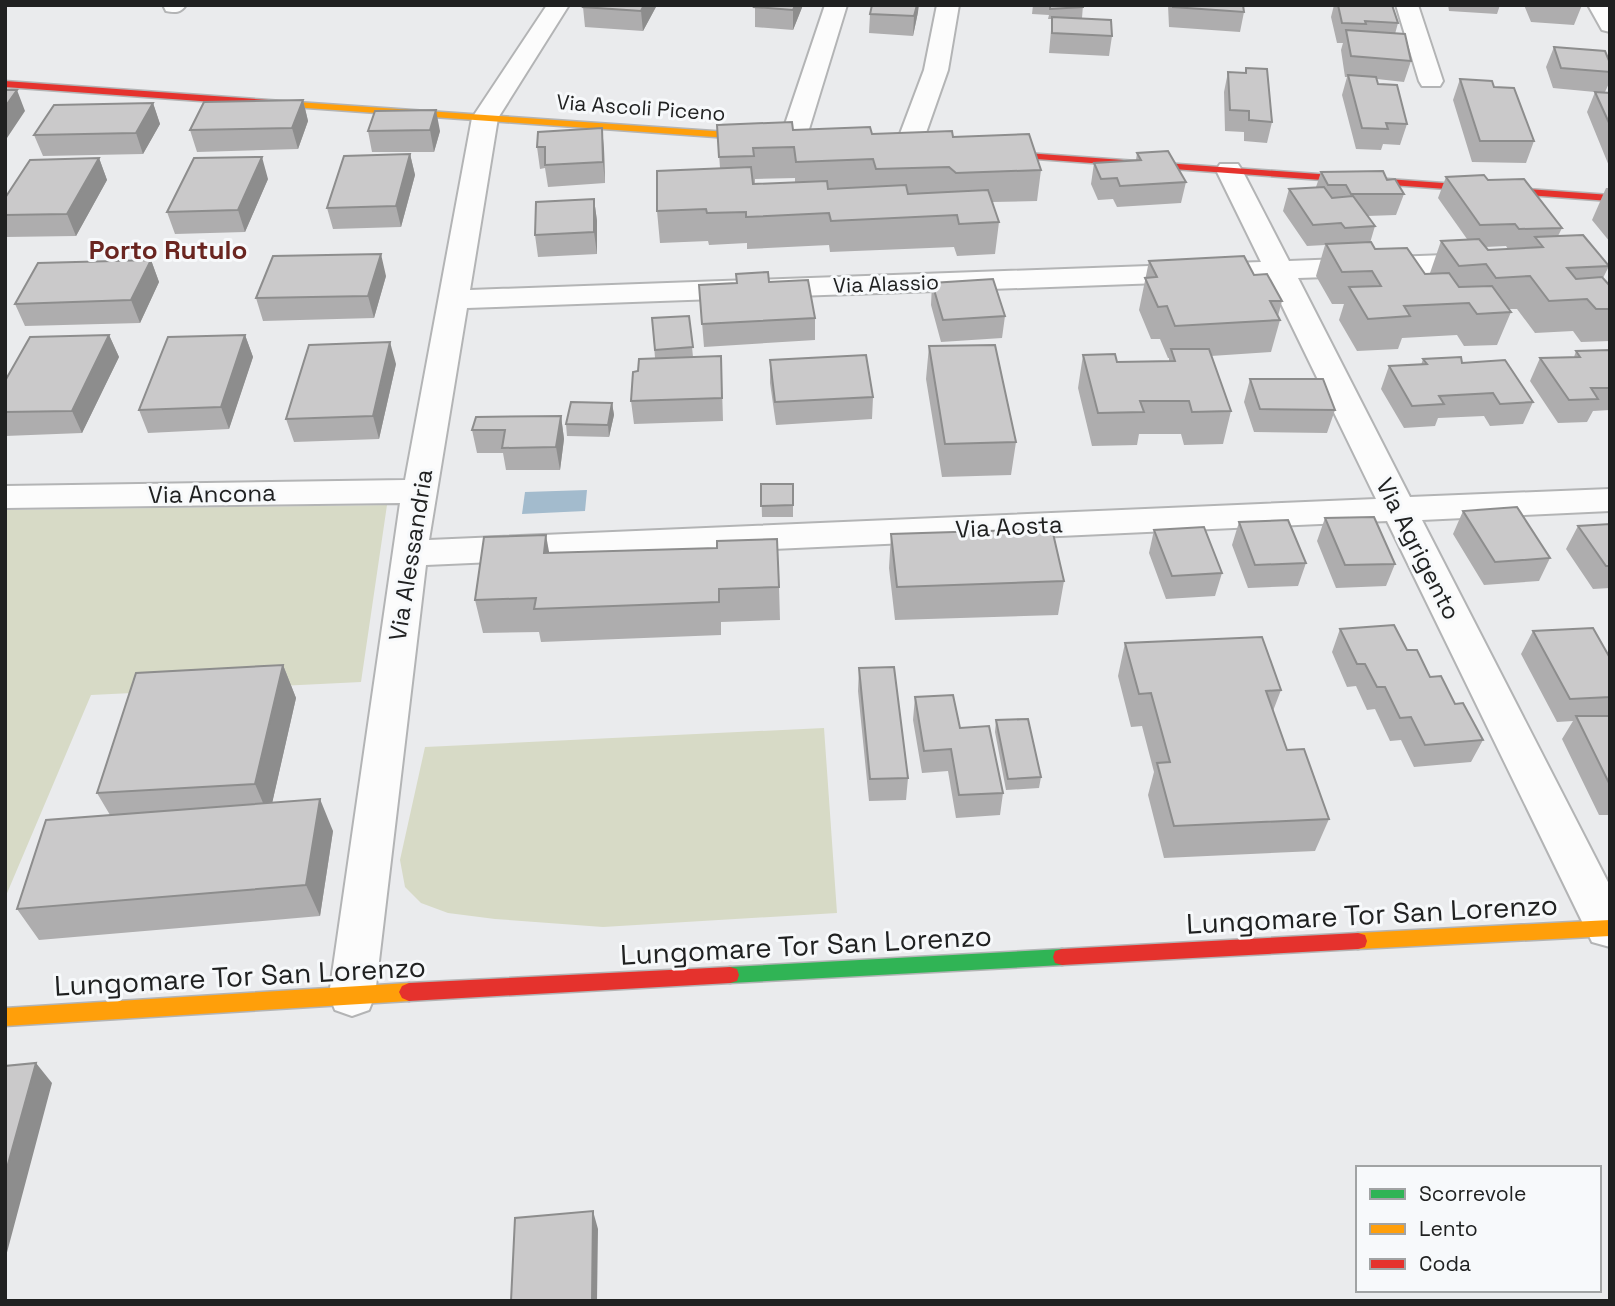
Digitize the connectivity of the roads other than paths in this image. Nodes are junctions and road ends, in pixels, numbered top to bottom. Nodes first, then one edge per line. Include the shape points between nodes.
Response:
1 (558, 5) edge
2 (836, 5) edge
3 (948, 5) edge
4 (1407, 5) edge
5 (1599, 5) edge
6 (1610, 25) edge
7 (1431, 81) dead end
8 (5, 84) edge
9 (485, 118) junction
10 (800, 140) joint
11 (908, 147) edge
12 (964, 151) edge
13 (1229, 170) junction
14 (1610, 198) edge
15 (1445, 264) edge
16 (1279, 270) junction
17 (453, 300) junction
18 (420, 491) junction
19 (5, 497) edge
20 (1610, 500) edge
21 (1399, 510) junction
22 (409, 553) junction
23 (1609, 928) edge
24 (352, 995) junction
25 (5, 1017) edge

1 - 9 street
2 - 10 street
3 - 11 street via 936,69
4 - 7 street
5 - 6 street
8 - 9 street, Via Ascoli Piceno
9 - 10 street, Via Ascoli Piceno
9 - 17 street, Via Alessandria
12 - 13 street
13 - 14 street
13 - 16 street, Via Agrigento
15 - 16 street, Via Alassio
16 - 17 street, Via Alassio
16 - 21 street, Via Agrigento
17 - 18 street, Via Alessandria
18 - 19 street, Via Ancona
18 - 22 street, Via Alessandria
20 - 21 street, Via Aosta
21 - 22 street, Via Aosta
21 - 23 street, Via Agrigento
22 - 24 street, Via Alessandria
23 - 24 street, Lungomare Tor San Lorenzo
24 - 25 street, Lungomare Tor San Lorenzo

